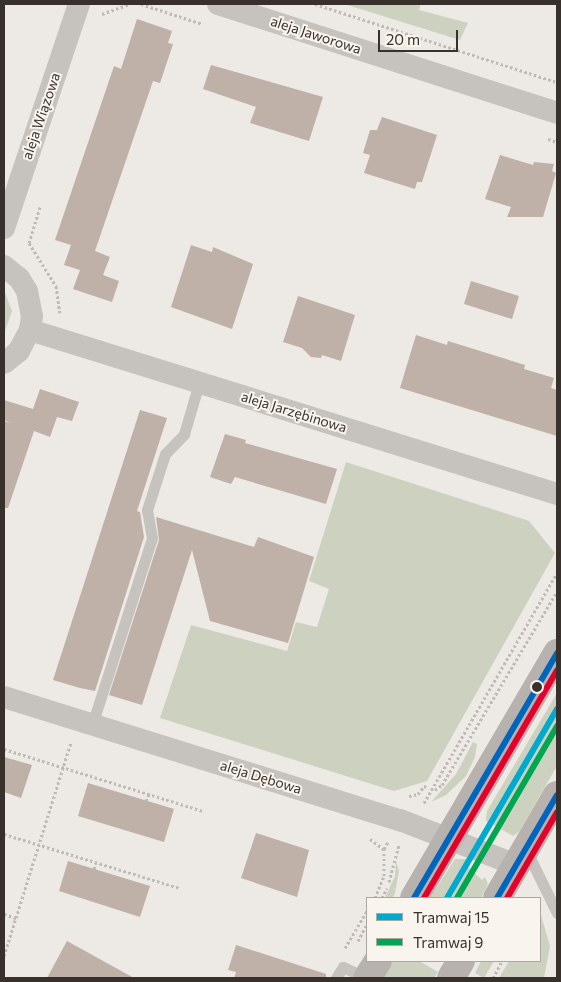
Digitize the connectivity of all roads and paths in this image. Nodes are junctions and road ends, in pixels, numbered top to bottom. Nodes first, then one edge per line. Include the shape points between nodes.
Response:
1 (130, 4) edge
2 (218, 4) edge
3 (315, 4) edge
4 (88, 8) edge
5 (557, 82) edge
6 (557, 113) edge
7 (4, 228) edge
8 (29, 244) dead end
9 (4, 266) edge
10 (69, 317) dead end
11 (30, 330) junction
12 (4, 363) edge
13 (199, 383) junction
14 (557, 494) edge
15 (557, 574) edge
16 (557, 591) edge
17 (557, 653) edge
18 (4, 697) edge
19 (92, 724) junction
20 (72, 739) dead end
21 (4, 749) edge
22 (63, 768) junction
23 (429, 788) dead end
24 (435, 790) dead end
25 (148, 794) junction
26 (557, 795) edge
27 (414, 799) dead end
28 (146, 801) dead end
29 (423, 804) dead end
30 (203, 811) dead end
31 (4, 834) edge
32 (449, 838) junction
33 (388, 842) dead end
34 (38, 845) junction
35 (395, 853) dead end
36 (521, 857) junction
37 (96, 863) junction
38 (94, 869) dead end
39 (180, 888) dead end
40 (375, 897) edge
41 (382, 897) edge
42 (415, 897) edge
43 (498, 897) edge
44 (557, 913) edge
45 (4, 914) edge
46 (16, 918) junction
47 (365, 918) edge
48 (4, 956) edge
49 (377, 962) edge
50 (460, 962) edge
51 (501, 962) edge
52 (343, 967) junction
53 (336, 978) edge
54 (367, 978) edge
55 (451, 978) edge
56 (493, 978) edge

1 - 4 path via 102,14
2 - 6 street, aleja Jaworowa
3 - 5 path
4 - 7 street, aleja Wiązowa
8 - 10 path via 56,286 60,315
9 - 11 street via 19,278 27,290 32,306
11 - 12 street via 20,351
11 - 13 street, aleja Jarzębinowa
13 - 14 street, aleja Jarzębinowa
13 - 19 lane via 184,434 166,454 147,510 152,538
15 - 29 path
16 - 24 path via 442,785
17 - 32 main road
18 - 19 street, aleja Dębowa
19 - 32 street, aleja Dębowa
20 - 22 path
21 - 22 path
22 - 25 path
22 - 34 path
23 - 27 path via 424,786
25 - 28 path
25 - 30 path
26 - 36 main road
31 - 34 path
32 - 36 street, aleja Dębowa
32 - 42 main road
33 - 40 path via 384,849 384,876
34 - 37 path
34 - 46 path
35 - 41 path via 392,876
36 - 43 main road
36 - 44 lane
37 - 38 path
37 - 39 path
45 - 46 path
46 - 48 path
47 - 52 path via 341,955
49 - 54 main road
50 - 55 main road
51 - 56 path
52 - 53 lane
52 - 54 lane

